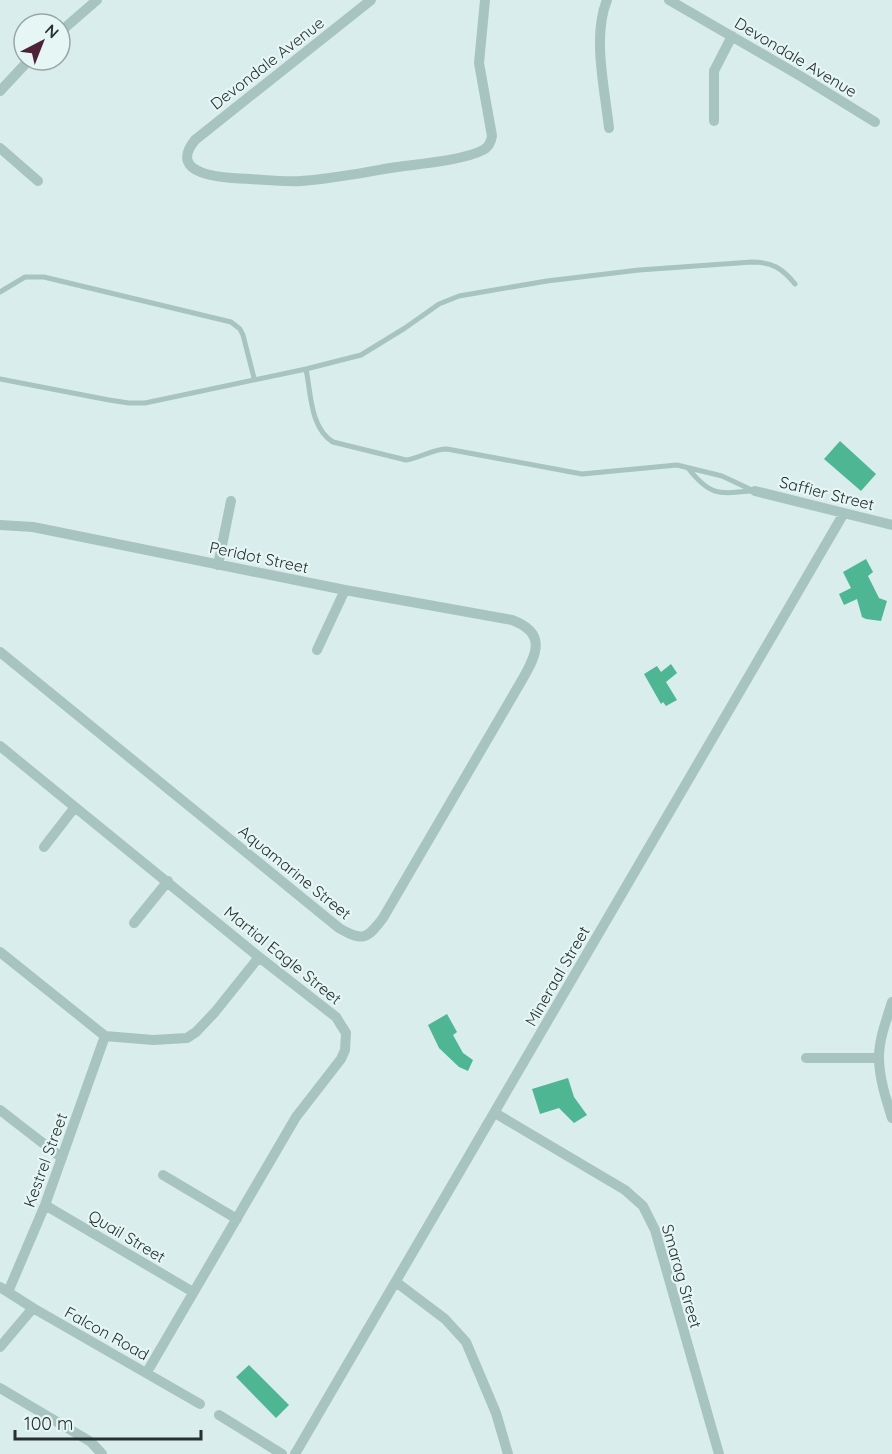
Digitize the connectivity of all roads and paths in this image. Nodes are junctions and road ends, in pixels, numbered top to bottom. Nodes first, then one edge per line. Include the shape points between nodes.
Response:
1 (97, 0) edge
2 (371, 0) edge
3 (485, 0) edge
4 (607, 0) edge
5 (669, 0) edge
6 (72, 22) edge
7 (732, 36) junction
8 (17, 72) edge
9 (0, 90) edge
10 (714, 121) dead end
11 (875, 122) dead end
12 (609, 128) dead end
13 (0, 148) edge
14 (38, 181) dead end
15 (795, 284) dead end
16 (0, 292) edge
17 (306, 369) junction
18 (254, 378) junction
19 (0, 379) edge
20 (688, 468) junction
21 (754, 491) junction
22 (231, 501) dead end
23 (844, 513) junction
24 (0, 525) edge
25 (892, 525) edge
26 (219, 564) junction
27 (345, 590) junction
28 (512, 620) joint
29 (317, 650) dead end
30 (0, 652) edge
31 (0, 746) edge
32 (75, 807) junction
33 (44, 846) dead end
34 (168, 881) junction
35 (134, 923) dead end
36 (0, 952) edge
37 (259, 957) junction
38 (892, 1002) edge
39 (105, 1036) junction
40 (806, 1058) dead end
41 (879, 1058) junction
42 (1, 1113) edge
43 (495, 1113) junction
44 (892, 1118) edge
45 (62, 1158) junction
46 (163, 1175) dead end
47 (45, 1205) junction
48 (237, 1219) junction
49 (396, 1282) junction
50 (4, 1290) edge
51 (193, 1292) junction
52 (33, 1308) junction
53 (0, 1347) edge
54 (147, 1372) junction
55 (0, 1388) edge
56 (200, 1404) dead end
57 (219, 1415) dead end
58 (102, 1454) edge
59 (282, 1454) edge
60 (295, 1454) edge
61 (508, 1454) edge
62 (719, 1454) edge

1 - 6 street
2 - 3 street, Devondale Avenue via 205,131 189,147 188,163 193,169 210,175 300,181 438,161 484,150 492,142 479,63
4 - 12 street via 600,51
5 - 7 street, Devondale Avenue
7 - 10 street via 714,70
7 - 11 street, Devondale Avenue
8 - 9 street
13 - 14 street
15 - 17 lane via 777,266 752,262 639,270 480,292 439,304 361,355
16 - 18 lane via 25,277 44,277 231,322 243,335
17 - 18 lane
17 - 20 lane via 316,423 333,442 406,460 447,449 582,474 672,465
18 - 19 lane via 136,403
20 - 21 lane via 722,476
20 - 21 lane via 712,492
21 - 23 street, Saffier Street
22 - 26 street
23 - 25 street, Saffier Street
23 - 43 street, Mineraal Street
24 - 26 street, Peridot Street via 33,527
26 - 27 street, Peridot Street
27 - 28 street, Peridot Street
27 - 29 street
28 - 30 street, Aquamarine Street via 527,627 535,637 531,665 383,918 372,932 360,938 339,928
31 - 32 street, Martial Eagle Street
32 - 33 street
32 - 34 street, Martial Eagle Street
34 - 35 street
34 - 37 street, Martial Eagle Street
36 - 39 street
37 - 39 street via 215,1012 187,1038
37 - 48 street, Martial Eagle Street via 336,1017 343,1025 347,1042 341,1059 296,1117
38 - 41 street
39 - 45 street, Kestrel Street
40 - 41 street
41 - 44 street
42 - 45 street
43 - 49 street, Mineraal Street
43 - 62 street, Smarag Street via 626,1190 643,1206 655,1230
45 - 47 street, Kestrel Street
46 - 48 street
47 - 50 street, Kestrel Street
47 - 51 street, Quail Street
48 - 51 street, Martial Eagle Street
49 - 60 street, Mineraal Street
49 - 61 street via 445,1319 466,1342 496,1413
50 - 52 street, Falcon Road
51 - 54 street, Martial Eagle Street
52 - 53 street
52 - 54 street, Falcon Road
54 - 56 street, Falcon Road
55 - 58 street via 91,1442
57 - 59 street

